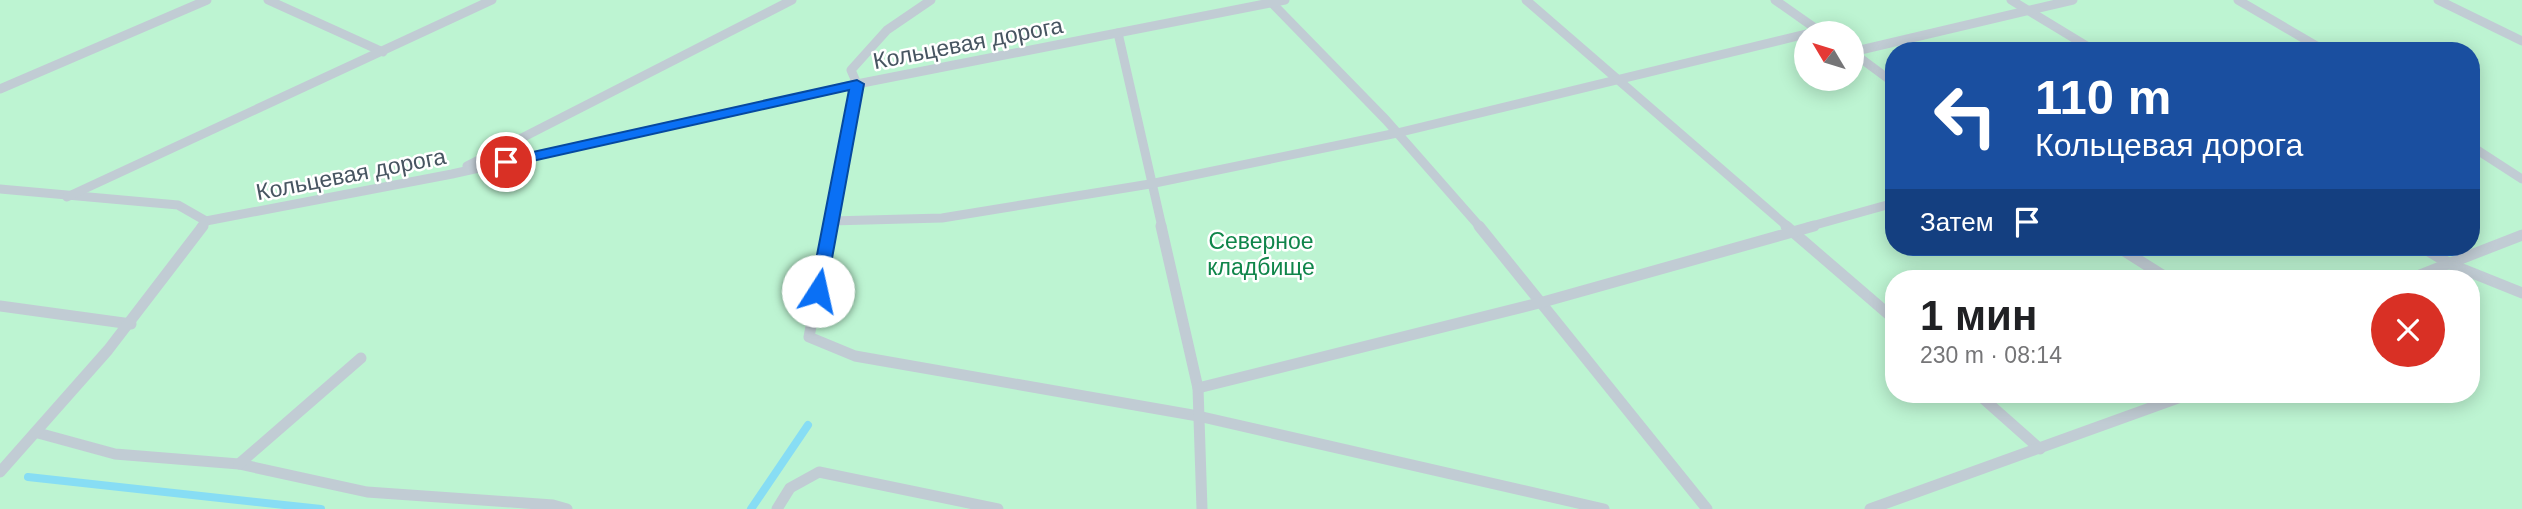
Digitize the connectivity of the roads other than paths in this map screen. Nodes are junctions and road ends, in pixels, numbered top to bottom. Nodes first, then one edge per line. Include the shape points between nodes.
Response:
1 (207, 0) edge
2 (268, 0) edge
3 (492, 0) edge
4 (792, 0) edge
5 (931, 0) edge
6 (1285, 0) edge
7 (1526, 0) edge
8 (1775, 0) edge
9 (2011, 0) edge
10 (2073, 0) edge
11 (2238, 0) edge
12 (2438, 0) edge
13 (1271, 1) edge
14 (2026, 9) junction
15 (1805, 21) edge
16 (1118, 33) junction
17 (1794, 36) edge
18 (2522, 41) edge
19 (1892, 42) edge
20 (2080, 42) edge
21 (2310, 42) edge
22 (1885, 44) edge
23 (1864, 49) edge
24 (383, 52) junction
25 (1864, 61) edge
26 (1885, 76) edge
27 (1616, 79) junction
28 (857, 84) junction
29 (0, 89) edge
30 (1397, 133) junction
31 (2480, 152) edge
32 (452, 174) junction
33 (2522, 179) edge
34 (1150, 184) junction
35 (0, 189) edge
36 (67, 197) junction
37 (1885, 206) edge
38 (206, 221) junction
39 (831, 221) junction
40 (1793, 231) junction
41 (2522, 235) edge
42 (2480, 252) edge
43 (2132, 256) edge
44 (2437, 256) edge
45 (2470, 256) edge
46 (2450, 264) junction
47 (2154, 270) edge
48 (2434, 270) edge
49 (2465, 270) edge
50 (2480, 276) edge
51 (2522, 293) edge
52 (1543, 302) junction
53 (0, 306) edge
54 (1885, 312) edge
55 (131, 324) junction
56 (361, 359) dead end
57 (1198, 387) junction
58 (1988, 403) edge
59 (2165, 403) edge
60 (1198, 416) junction
61 (38, 433) junction
62 (2040, 449) junction
63 (239, 464) junction
64 (0, 472) edge
65 (567, 509) edge
66 (777, 509) edge
67 (998, 509) edge
68 (1202, 509) edge
69 (1604, 509) edge
70 (1707, 509) edge
71 (1870, 509) edge

1 - 29 lane
2 - 24 lane
3 - 24 lane
4 - 32 lane
5 - 28 lane via 877,38 851,69
6 - 13 lane, Кольцевая дорога
7 - 27 lane
8 - 15 lane
9 - 14 lane
10 - 14 lane
11 - 21 lane
12 - 18 lane
13 - 16 lane, Кольцевая дорога
13 - 30 lane
14 - 19 lane
14 - 20 lane
16 - 28 lane, Кольцевая дорога
16 - 34 lane
17 - 27 lane
22 - 23 lane
24 - 36 lane
25 - 26 lane
27 - 30 lane
27 - 40 lane
28 - 32 lane, Кольцевая дорога
28 - 39 lane
30 - 34 lane
30 - 52 lane
31 - 33 lane
32 - 38 lane, Кольцевая дорога
34 - 39 lane via 942,218
34 - 57 lane
35 - 36 lane
36 - 38 lane via 178,205
37 - 40 lane
38 - 55 lane
39 - 60 lane via 809,337 855,356
40 - 52 lane
40 - 54 lane
41 - 42 lane
43 - 47 lane
44 - 46 lane
45 - 46 lane
46 - 48 lane
46 - 49 lane
50 - 51 lane
52 - 57 lane
52 - 70 lane
53 - 55 lane
55 - 61 lane
56 - 63 lane
57 - 60 lane
58 - 62 lane
59 - 62 lane
60 - 68 lane
60 - 69 lane
61 - 63 lane via 115,454
61 - 64 lane
62 - 71 lane
63 - 65 lane via 367,492
66 - 67 lane via 790,488 819,472

